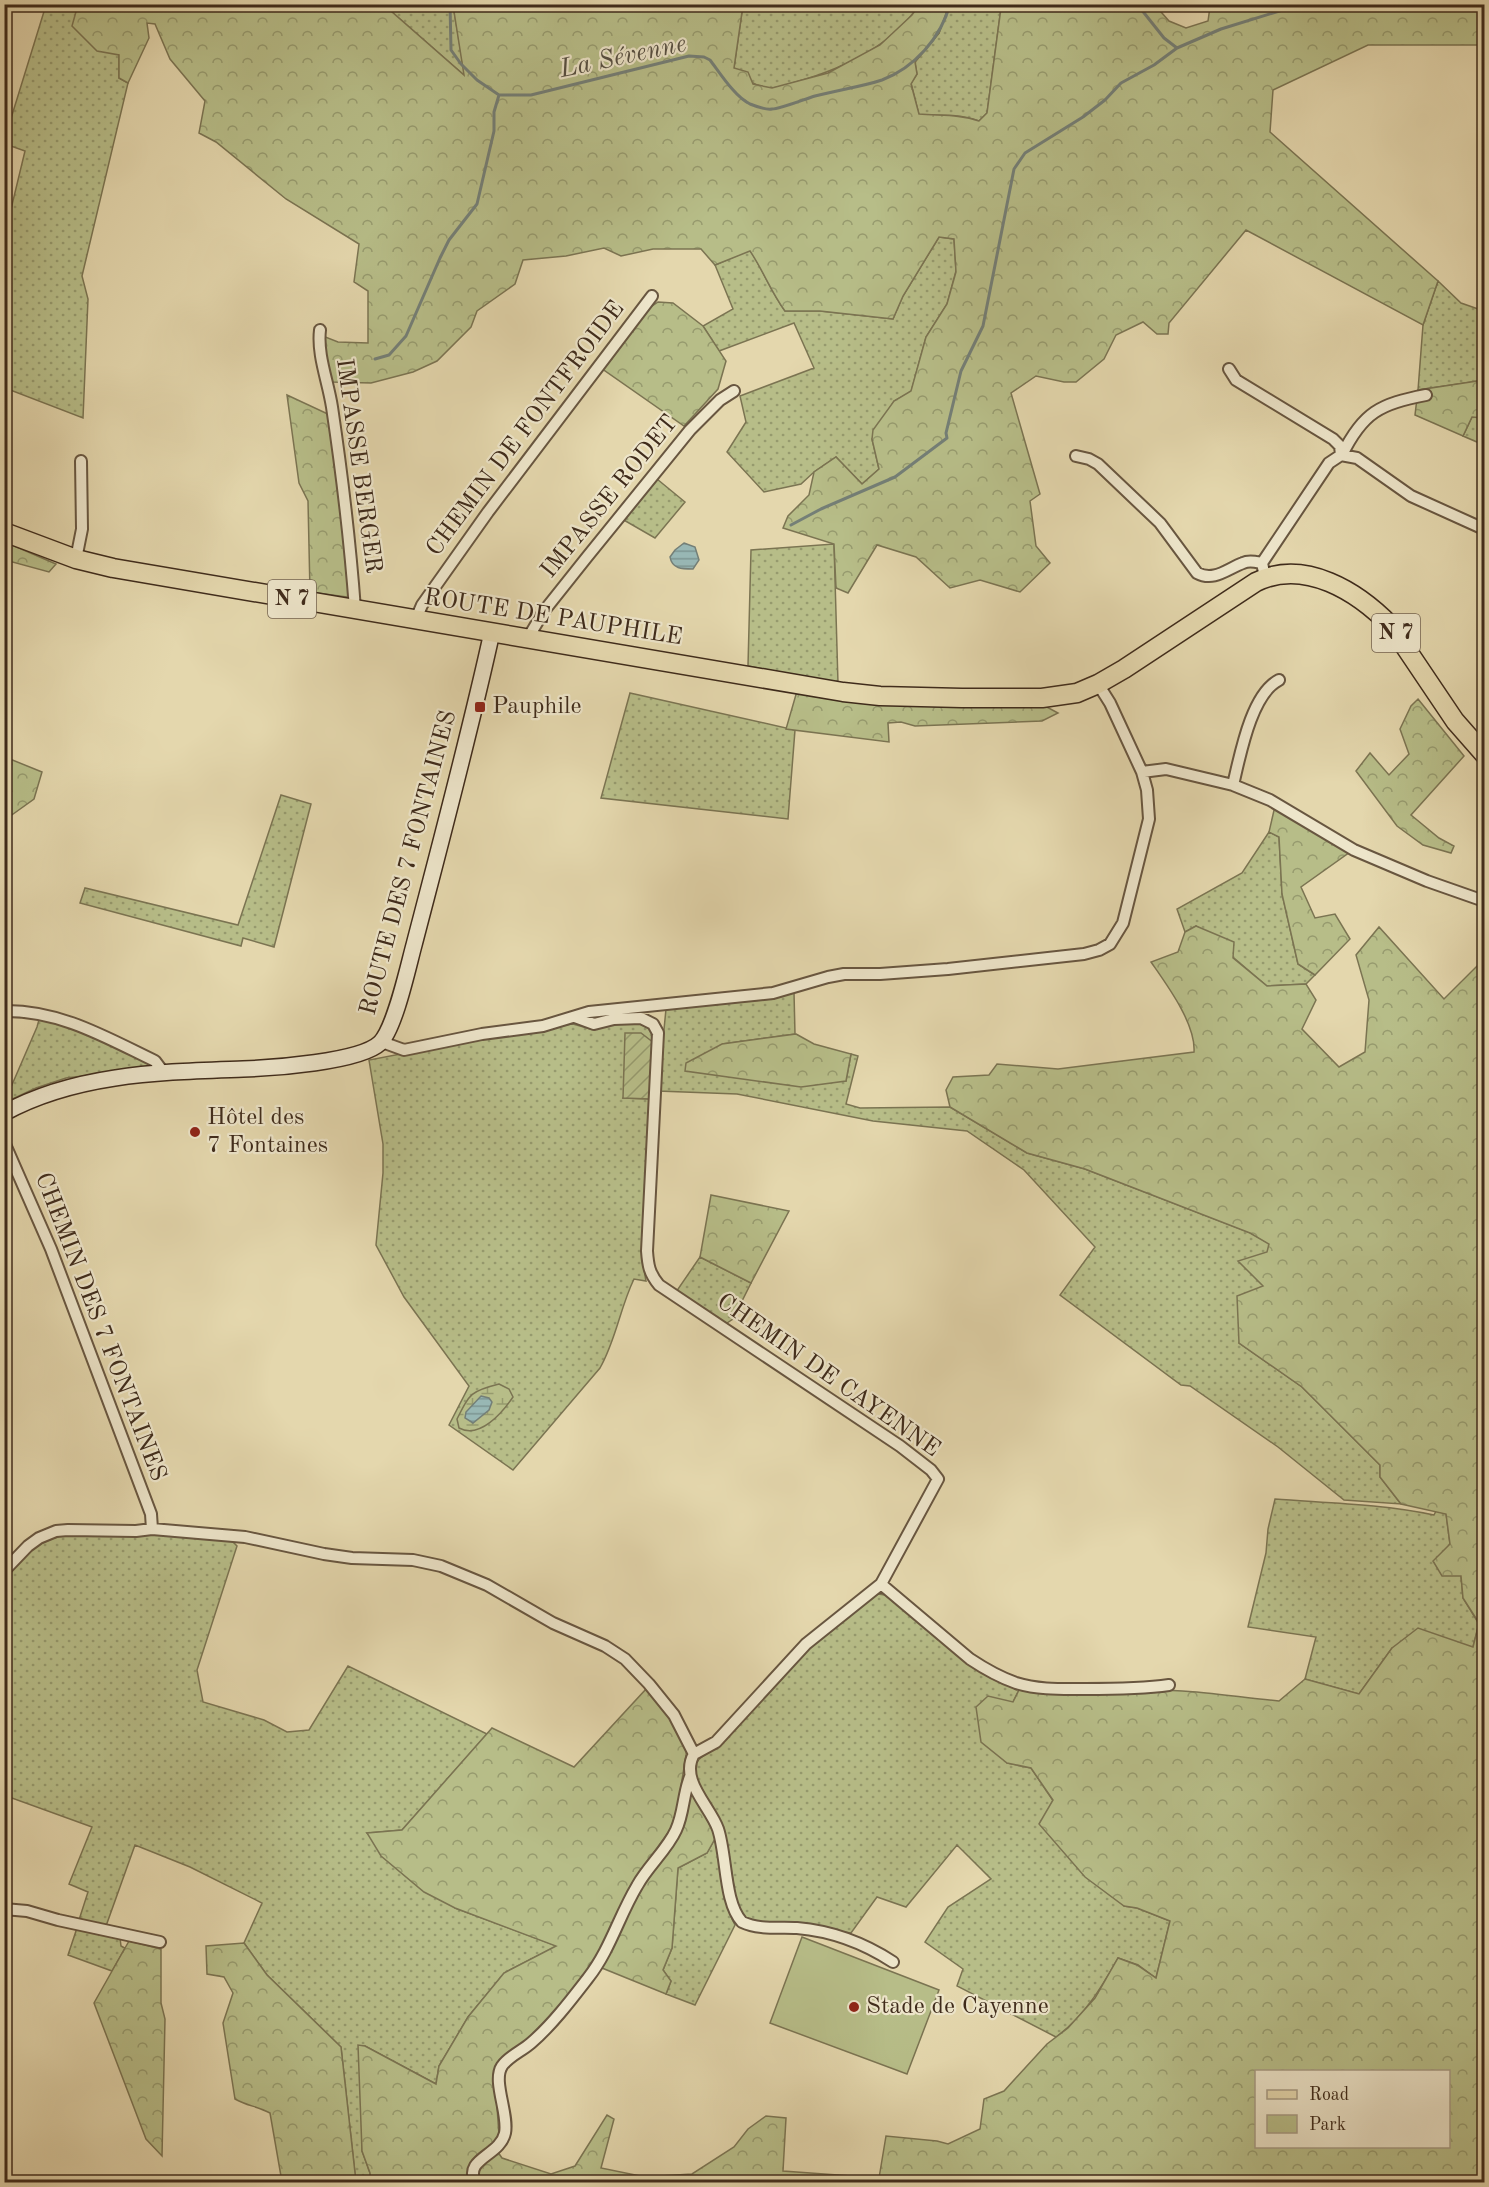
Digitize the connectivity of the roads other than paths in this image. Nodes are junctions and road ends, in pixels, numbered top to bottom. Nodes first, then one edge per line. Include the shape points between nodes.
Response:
1 (652, 296) dead end
2 (320, 330) dead end
3 (1229, 369) dead end
4 (734, 391) dead end
5 (1426, 395) dead end
6 (1341, 455) junction
7 (1076, 456) dead end
8 (81, 461) dead end
9 (1485, 530) edge
10 (4, 532) edge
11 (76, 559) junction
12 (1264, 570) junction
13 (355, 609) junction
14 (416, 619) junction
15 (492, 632) junction
16 (528, 638) junction
17 (1279, 680) dead end
18 (1098, 684) junction
19 (1485, 754) edge
20 (1142, 772) junction
21 (1233, 785) junction
22 (1485, 902) edge
23 (4, 1011) edge
24 (575, 1017) junction
25 (382, 1042) junction
26 (164, 1073) junction
27 (4, 1113) edge
28 (4, 1142) edge
29 (152, 1529) junction
30 (4, 1571) edge
31 (881, 1584) junction
32 (1169, 1685) dead end
33 (694, 1754) junction
34 (690, 1777) junction
35 (4, 1909) edge
36 (160, 1942) dead end
37 (893, 1962) dead end
38 (475, 2182) edge

1 - 14 street, CHEMIN DE FONTFROIDE via 483,520
2 - 13 street, IMPASSE BERGER via 336,431
3 - 6 street via 1236,381 1334,439
4 - 16 street, IMPASSE RODET via 690,430 579,566
5 - 6 street via 1374,411 1352,434
6 - 9 street via 1357,458 1411,496
6 - 12 street via 1329,463
7 - 12 street via 1098,464 1160,523 1197,573 1216,576 1245,561
8 - 11 street via 82,529
10 - 11 main road, ROUTE DE PAUPHILE / N 7
11 - 13 main road, ROUTE DE PAUPHILE / N 7
12 - 18 main road, N 7 via 1237,593
12 - 19 main road, N 7 via 1326,581 1379,614 1404,643 1464,733
13 - 14 main road, ROUTE DE PAUPHILE / N 7
14 - 15 main road, ROUTE DE PAUPHILE / N 7
15 - 16 main road, ROUTE DE PAUPHILE / N 7
15 - 25 street, ROUTE DES 7 FONTAINES via 411,957
16 - 18 main road, ROUTE DE PAUPHILE / N 7 via 880,696 1042,698 1077,693
17 - 21 street via 1269,684 1254,713
18 - 20 street
20 - 21 street via 1166,769
20 - 24 street via 1149,819 1128,909 1118,934 1099,950 948,969 844,974 773,993 589,1012
21 - 22 street via 1270,800 1354,850
23 - 26 street via 38,1012 71,1022 155,1061
24 - 25 street via 404,1050
24 - 31 street, CHEMIN DE CAYENNE via 594,1024 641,1018 653,1024 658,1033 647,1251 650,1275 900,1446 938,1479
25 - 26 street, ROUTE DES 7 FONTAINES via 367,1052 292,1066
26 - 27 street, ROUTE DES 7 FONTAINES via 63,1089
28 - 29 street, CHEMIN DES 7 FONTAINES via 51,1249 151,1514
29 - 30 street via 68,1530 49,1534 28,1546
29 - 33 street via 245,1536 324,1554 413,1560 453,1570 625,1659 674,1715
31 - 32 street via 970,1659 1018,1684 1046,1689
31 - 33 street, CHEMIN DE CAYENNE via 806,1644 716,1742
33 - 34 street
34 - 37 street via 719,1833 733,1909 742,1922 830,1934 867,1947
34 - 38 street via 675,1832 635,1888 599,1962 538,2036 502,2066 499,2079 504,2135 494,2151 477,2163 473,2170
35 - 36 street

